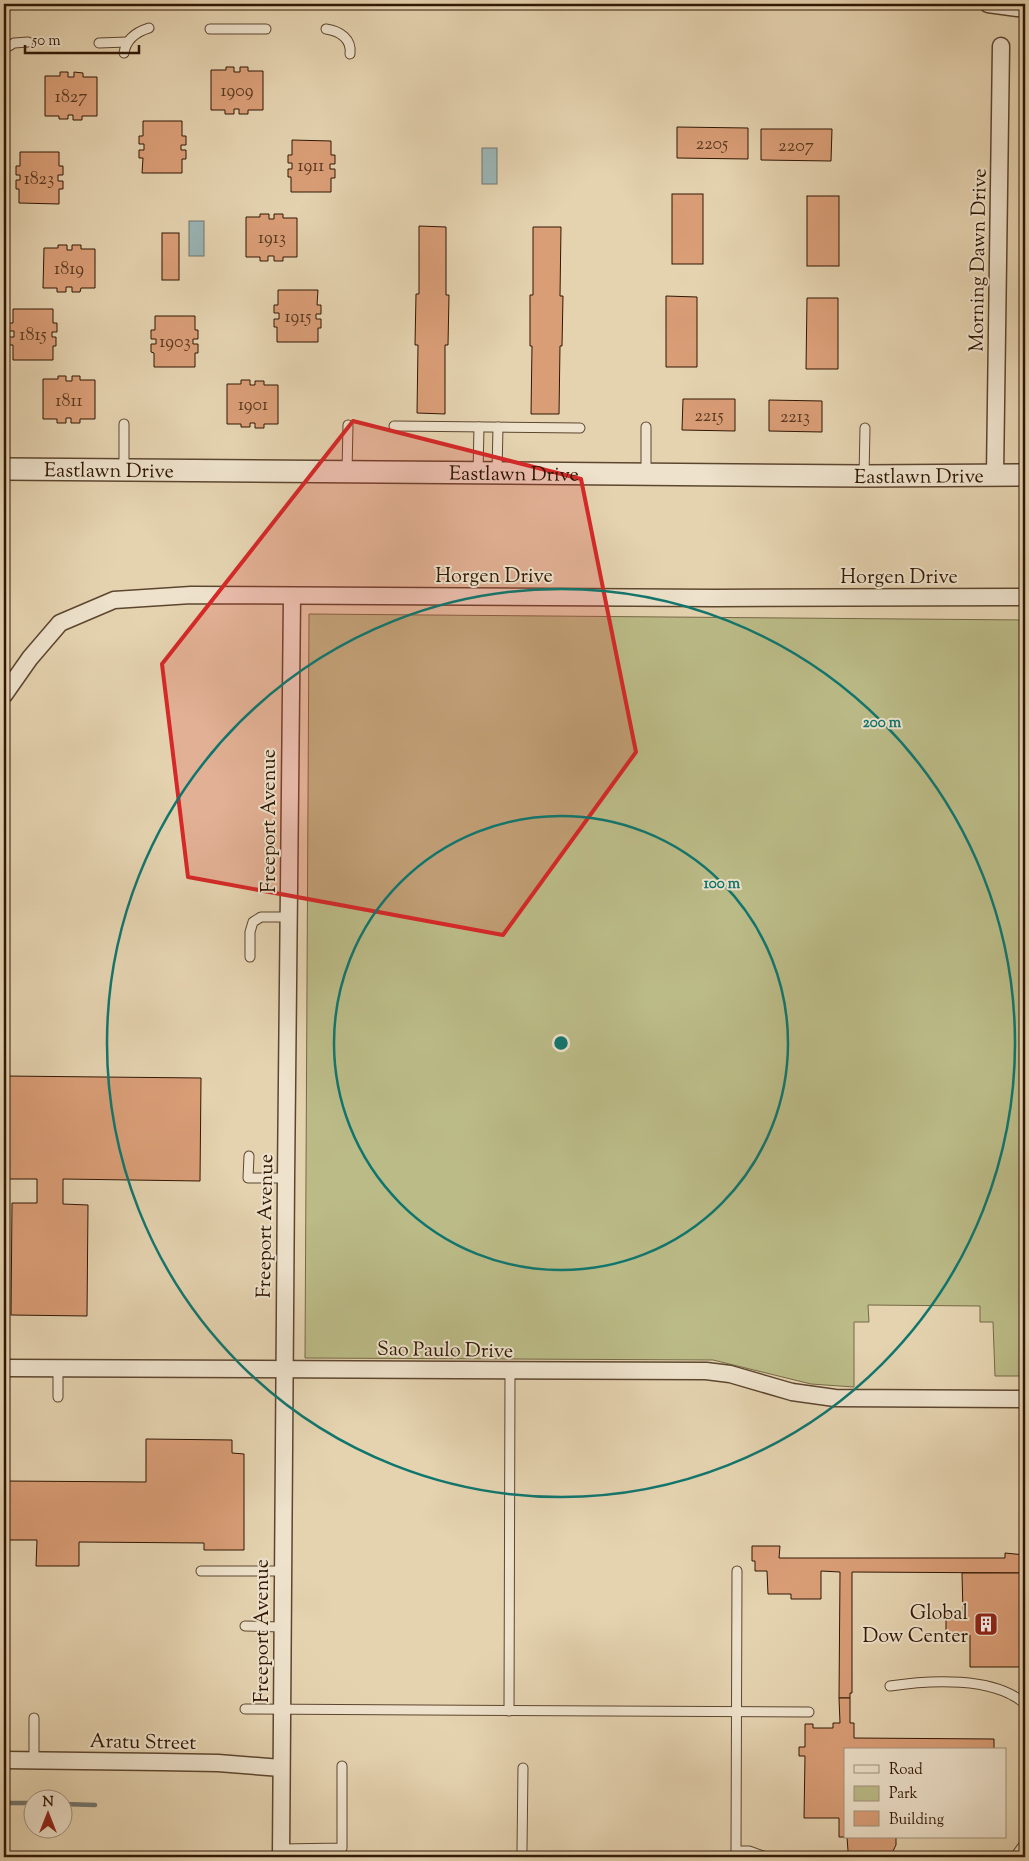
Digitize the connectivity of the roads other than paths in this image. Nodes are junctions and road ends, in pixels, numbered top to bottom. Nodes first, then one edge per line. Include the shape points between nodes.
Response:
1 (988, 4) edge
2 (1025, 9) edge
3 (149, 28) dead end
4 (210, 29) dead end
5 (266, 29) dead end
6 (326, 29) dead end
7 (28, 42) dead end
8 (99, 42) dead end
9 (127, 42) junction
10 (1001, 46) dead end
11 (4, 48) edge
12 (124, 53) dead end
13 (350, 54) dead end
14 (124, 424) dead end
15 (348, 426) dead end
16 (394, 426) dead end
17 (479, 427) junction
18 (646, 427) dead end
19 (498, 428) junction
20 (580, 428) dead end
21 (865, 428) dead end
22 (4, 469) edge
23 (124, 469) junction
24 (347, 471) junction
25 (488, 472) junction
26 (646, 474) junction
27 (995, 475) junction
28 (1025, 475) edge
29 (864, 476) junction
30 (292, 596) junction
31 (1025, 597) edge
32 (4, 695) edge
33 (289, 916) junction
34 (250, 957) dead end
35 (249, 1156) dead end
36 (286, 1178) junction
37 (4, 1368) edge
38 (58, 1368) junction
39 (284, 1368) junction
40 (510, 1370) junction
41 (58, 1397) dead end
42 (1025, 1399) edge
43 (201, 1571) dead end
44 (283, 1571) junction
45 (738, 1571) dead end
46 (245, 1626) dead end
47 (282, 1626) junction
48 (890, 1686) dead end
49 (1025, 1704) edge
50 (244, 1709) dead end
51 (282, 1709) junction
52 (509, 1711) junction
53 (809, 1712) dead end
54 (738, 1713) junction
55 (34, 1718) dead end
56 (4, 1760) edge
57 (34, 1761) junction
58 (342, 1766) dead end
59 (281, 1768) junction
60 (522, 1768) dead end
61 (1025, 1843) edge
62 (522, 1850) dead end
63 (281, 1853) edge
64 (766, 1857) edge
65 (1015, 1857) edge

1 - 2 street
3 - 9 lane
4 - 5 lane
6 - 13 lane via 343,35 351,47
7 - 11 lane via 14,42
8 - 9 lane
9 - 12 lane
10 - 27 street, Morning Dawn Drive
14 - 23 lane
15 - 24 lane
16 - 17 lane
17 - 19 lane
17 - 25 lane
18 - 26 lane
19 - 20 lane
19 - 25 lane
21 - 29 lane
22 - 23 street, Eastlawn Drive
23 - 24 street, Eastlawn Drive
24 - 25 street, Eastlawn Drive
25 - 26 street, Eastlawn Drive
26 - 29 street, Eastlawn Drive
27 - 28 street, Eastlawn Drive
27 - 29 street, Eastlawn Drive
30 - 31 street, Horgen Drive
30 - 32 street, Horgen Drive via 191,595 114,600 60,623
30 - 33 street, Freeport Avenue
33 - 34 lane via 261,917 253,922
33 - 36 street, Freeport Avenue
35 - 36 lane via 248,1178
36 - 39 street, Freeport Avenue
37 - 38 street, Sao Paulo Drive
38 - 39 street, Sao Paulo Drive
38 - 41 lane
39 - 40 street, Sao Paulo Drive
39 - 44 street, Freeport Avenue
40 - 42 street, Sao Paulo Drive via 706,1371 812,1395 883,1399
40 - 52 lane
43 - 44 lane
44 - 47 street, Freeport Avenue
45 - 54 lane
46 - 47 lane
47 - 51 street, Freeport Avenue
48 - 49 lane via 955,1682 1009,1692
50 - 51 lane
51 - 52 lane
51 - 59 street, Freeport Avenue
52 - 54 lane
53 - 54 lane
54 - 64 lane via 736,1851 749,1851
55 - 57 lane
56 - 57 street, Aratu Street
57 - 59 street, Aratu Street via 180,1762
58 - 63 lane via 342,1848
59 - 63 street, Freeport Avenue
60 - 62 lane
61 - 65 lane

